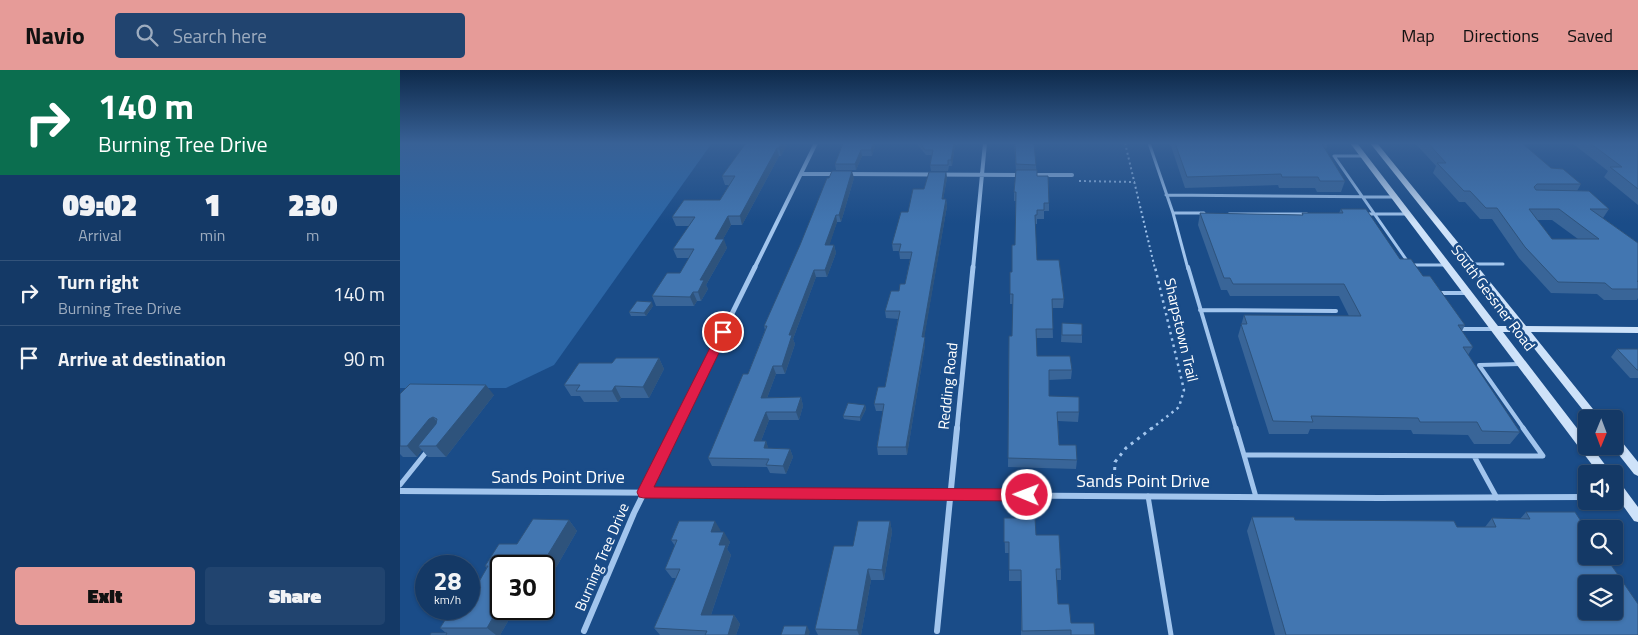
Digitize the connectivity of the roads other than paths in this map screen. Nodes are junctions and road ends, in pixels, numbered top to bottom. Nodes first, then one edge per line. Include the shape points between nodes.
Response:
1 (804, 169) edge
2 (983, 169) edge
3 (1157, 169) edge
4 (1343, 169) edge
5 (1374, 169) edge
6 (1395, 169) edge
7 (802, 174) junction
8 (982, 175) junction
9 (1072, 175) dead end
10 (1379, 176) junction
11 (1400, 176) junction
12 (1166, 195) junction
13 (1363, 197) junction
14 (1396, 197) junction
15 (1173, 213) junction
16 (1211, 214) edge
17 (1221, 214) edge
18 (1317, 214) edge
19 (1356, 214) edge
20 (1375, 214) junction
21 (1408, 214) junction
22 (1471, 264) junction
23 (1503, 264) dead end
24 (1448, 265) junction
25 (1433, 293) edge
26 (1469, 293) junction
27 (1200, 310) junction
28 (1336, 311) dead end
29 (1459, 329) edge
30 (1497, 329) junction
31 (1525, 329) junction
32 (1638, 330) edge
33 (1523, 364) junction
34 (1589, 410) edge
35 (430, 447) edge
36 (1623, 452) edge
37 (1244, 455) junction
38 (1474, 456) junction
39 (1599, 465) edge
40 (1638, 471) edge
41 (400, 485) edge
42 (400, 491) edge
43 (644, 492) junction
44 (950, 494) junction
45 (1148, 496) junction
46 (1256, 496) junction
47 (1578, 497) edge
48 (1497, 498) junction
49 (1623, 498) edge
50 (1623, 501) edge
51 (1638, 502) edge
52 (1638, 517) edge
53 (584, 631) dead end
54 (937, 631) dead end
55 (1171, 635) edge

1 - 7 street, Burning Tree Drive
2 - 8 street, Redding Road
3 - 12 lane
4 - 13 lane
5 - 10 main road, South Gessner Road
6 - 11 main road, South Gessner Road
7 - 8 street
7 - 43 street, Burning Tree Drive
8 - 9 street
8 - 44 street, Redding Road
10 - 11 main road
10 - 14 main road, South Gessner Road
11 - 22 main road, South Gessner Road
12 - 13 lane
12 - 15 lane
13 - 14 lane
13 - 20 lane
14 - 21 main road, South Gessner Road
15 - 16 lane
15 - 27 lane
17 - 18 lane
19 - 20 lane
20 - 21 lane
20 - 24 lane via 1410,265
21 - 24 main road, South Gessner Road
22 - 23 lane
22 - 31 main road, South Gessner Road
24 - 26 main road, South Gessner Road
25 - 26 lane
26 - 30 main road, South Gessner Road
27 - 28 lane
27 - 37 lane
29 - 30 lane
30 - 31 main road
30 - 33 main road, South Gessner Road
31 - 32 main road
31 - 34 main road, South Gessner Road
33 - 38 lane via 1479,365 1543,456
33 - 39 main road, South Gessner Road
35 - 41 lane
36 - 40 main road
37 - 38 lane
37 - 46 lane
38 - 48 lane
42 - 43 street, Sands Point Drive
43 - 44 street, Sands Point Drive
43 - 53 street, Burning Tree Drive
44 - 45 street, Sands Point Drive
44 - 54 street, Redding Road
45 - 46 street, Sands Point Drive
45 - 55 lane
46 - 48 street, Sands Point Drive
47 - 48 street, Sands Point Drive
49 - 51 main road
50 - 52 main road

